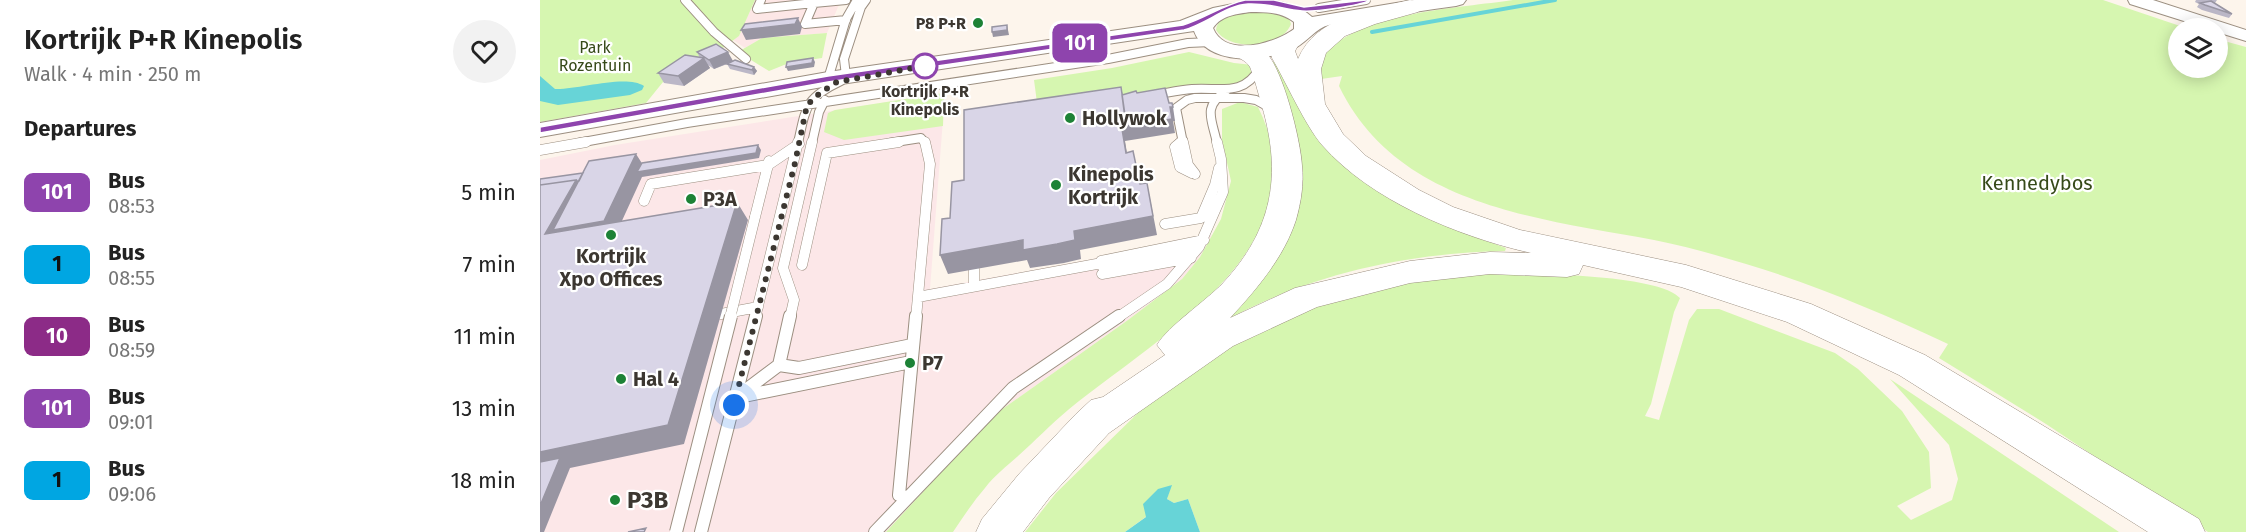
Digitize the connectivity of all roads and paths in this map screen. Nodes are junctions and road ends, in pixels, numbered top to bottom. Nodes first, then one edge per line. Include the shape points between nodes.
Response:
1 (685, 0) edge
2 (761, 0) edge
3 (846, 0) edge
4 (864, 0) edge
5 (1366, 0) edge
6 (1456, 0) edge
7 (2140, 0) edge
8 (1263, 1) edge
9 (814, 3) junction
10 (1229, 3) edge
11 (1400, 3) edge
12 (1291, 7) junction
13 (1319, 8) junction
14 (846, 20) junction
15 (1208, 33) junction
16 (2246, 36) edge
17 (1295, 37) junction
18 (1254, 58) junction
19 (746, 59) dead end
20 (888, 72) junction
21 (1226, 91) junction
22 (821, 92) junction
23 (1172, 92) junction
24 (1143, 97) edge
25 (1214, 99) junction
26 (1184, 101) junction
27 (1314, 109) junction
28 (1277, 112) junction
29 (540, 130) edge
30 (800, 139) junction
31 (540, 142) edge
32 (540, 150) edge
33 (769, 161) junction
34 (1195, 174) dead end
35 (639, 180) dead end
36 (644, 201) dead end
37 (1209, 215) junction
38 (1165, 224) dead end
39 (1118, 242) dead end
40 (1201, 244) junction
41 (1120, 257) junction
42 (1188, 262) junction
43 (801, 266) dead end
44 (974, 269) dead end
45 (1102, 269) junction
46 (1686, 277) junction
47 (974, 286) junction
48 (918, 297) junction
49 (758, 307) junction
50 (721, 314) dead end
51 (912, 345) junction
52 (911, 362) junction
53 (779, 365) junction
54 (735, 398) junction
55 (1090, 425) junction
56 (2026, 434) junction
57 (906, 497) junction
58 (676, 532) edge
59 (701, 532) edge
60 (875, 532) edge
61 (997, 532) edge
62 (2158, 532) edge
63 (2184, 532) edge

1 - 19 lane
2 - 9 lane via 757,9
3 - 9 lane
4 - 14 lane
4 - 22 lane via 844,59
5 - 13 lane
6 - 11 main road
7 - 16 street
8 - 10 main road
8 - 12 main road
9 - 14 lane via 805,24
10 - 15 main road
11 - 13 main road
11 - 17 main road via 1325,19
11 - 27 highway via 1331,34 1320,45 1309,66
12 - 13 main road
12 - 17 main road via 1305,20
14 - 22 lane
15 - 18 main road via 1226,49
15 - 20 main road via 1184,27
15 - 22 main road
17 - 18 main road
17 - 27 highway via 1282,52
18 - 21 lane via 1255,80
18 - 28 highway
20 - 22 main road
20 - 22 lane via 842,81
21 - 23 lane
21 - 25 lane
22 - 29 main road
22 - 30 lane
22 - 31 main road
22 - 32 lane via 687,123
22 - 53 lane via 783,268 794,300
23 - 24 lane
23 - 26 lane
25 - 26 lane via 1196,96
25 - 28 lane via 1251,97
25 - 37 lane via 1210,111 1221,159 1223,192
26 - 34 lane via 1176,108 1183,140 1175,147 1180,167
27 - 46 highway via 1332,139 1356,162 1408,197 1442,214 1514,239
28 - 55 highway via 1288,168 1282,213 1272,238 1220,307
30 - 33 lane
30 - 49 lane
33 - 35 lane
33 - 36 lane via 651,184
33 - 58 lane, bridge
37 - 38 lane
37 - 40 lane
39 - 41 lane
40 - 41 lane
40 - 42 lane
40 - 45 lane
41 - 45 lane
42 - 45 lane
42 - 57 lane via 1158,290 1013,388
43 - 48 lane via 827,153 921,138 930,164
44 - 47 lane
45 - 47 lane
46 - 55 highway via 1490,263 1410,272 1358,284 1307,297 1220,337
46 - 56 highway via 1798,313 1864,342 1912,365
47 - 48 lane
48 - 51 lane
49 - 50 lane
49 - 54 lane
51 - 52 lane
51 - 53 lane via 799,368
52 - 54 lane
52 - 57 lane via 899,495
53 - 54 lane
54 - 59 lane
55 - 61 highway
56 - 62 highway
56 - 63 highway
57 - 60 lane

